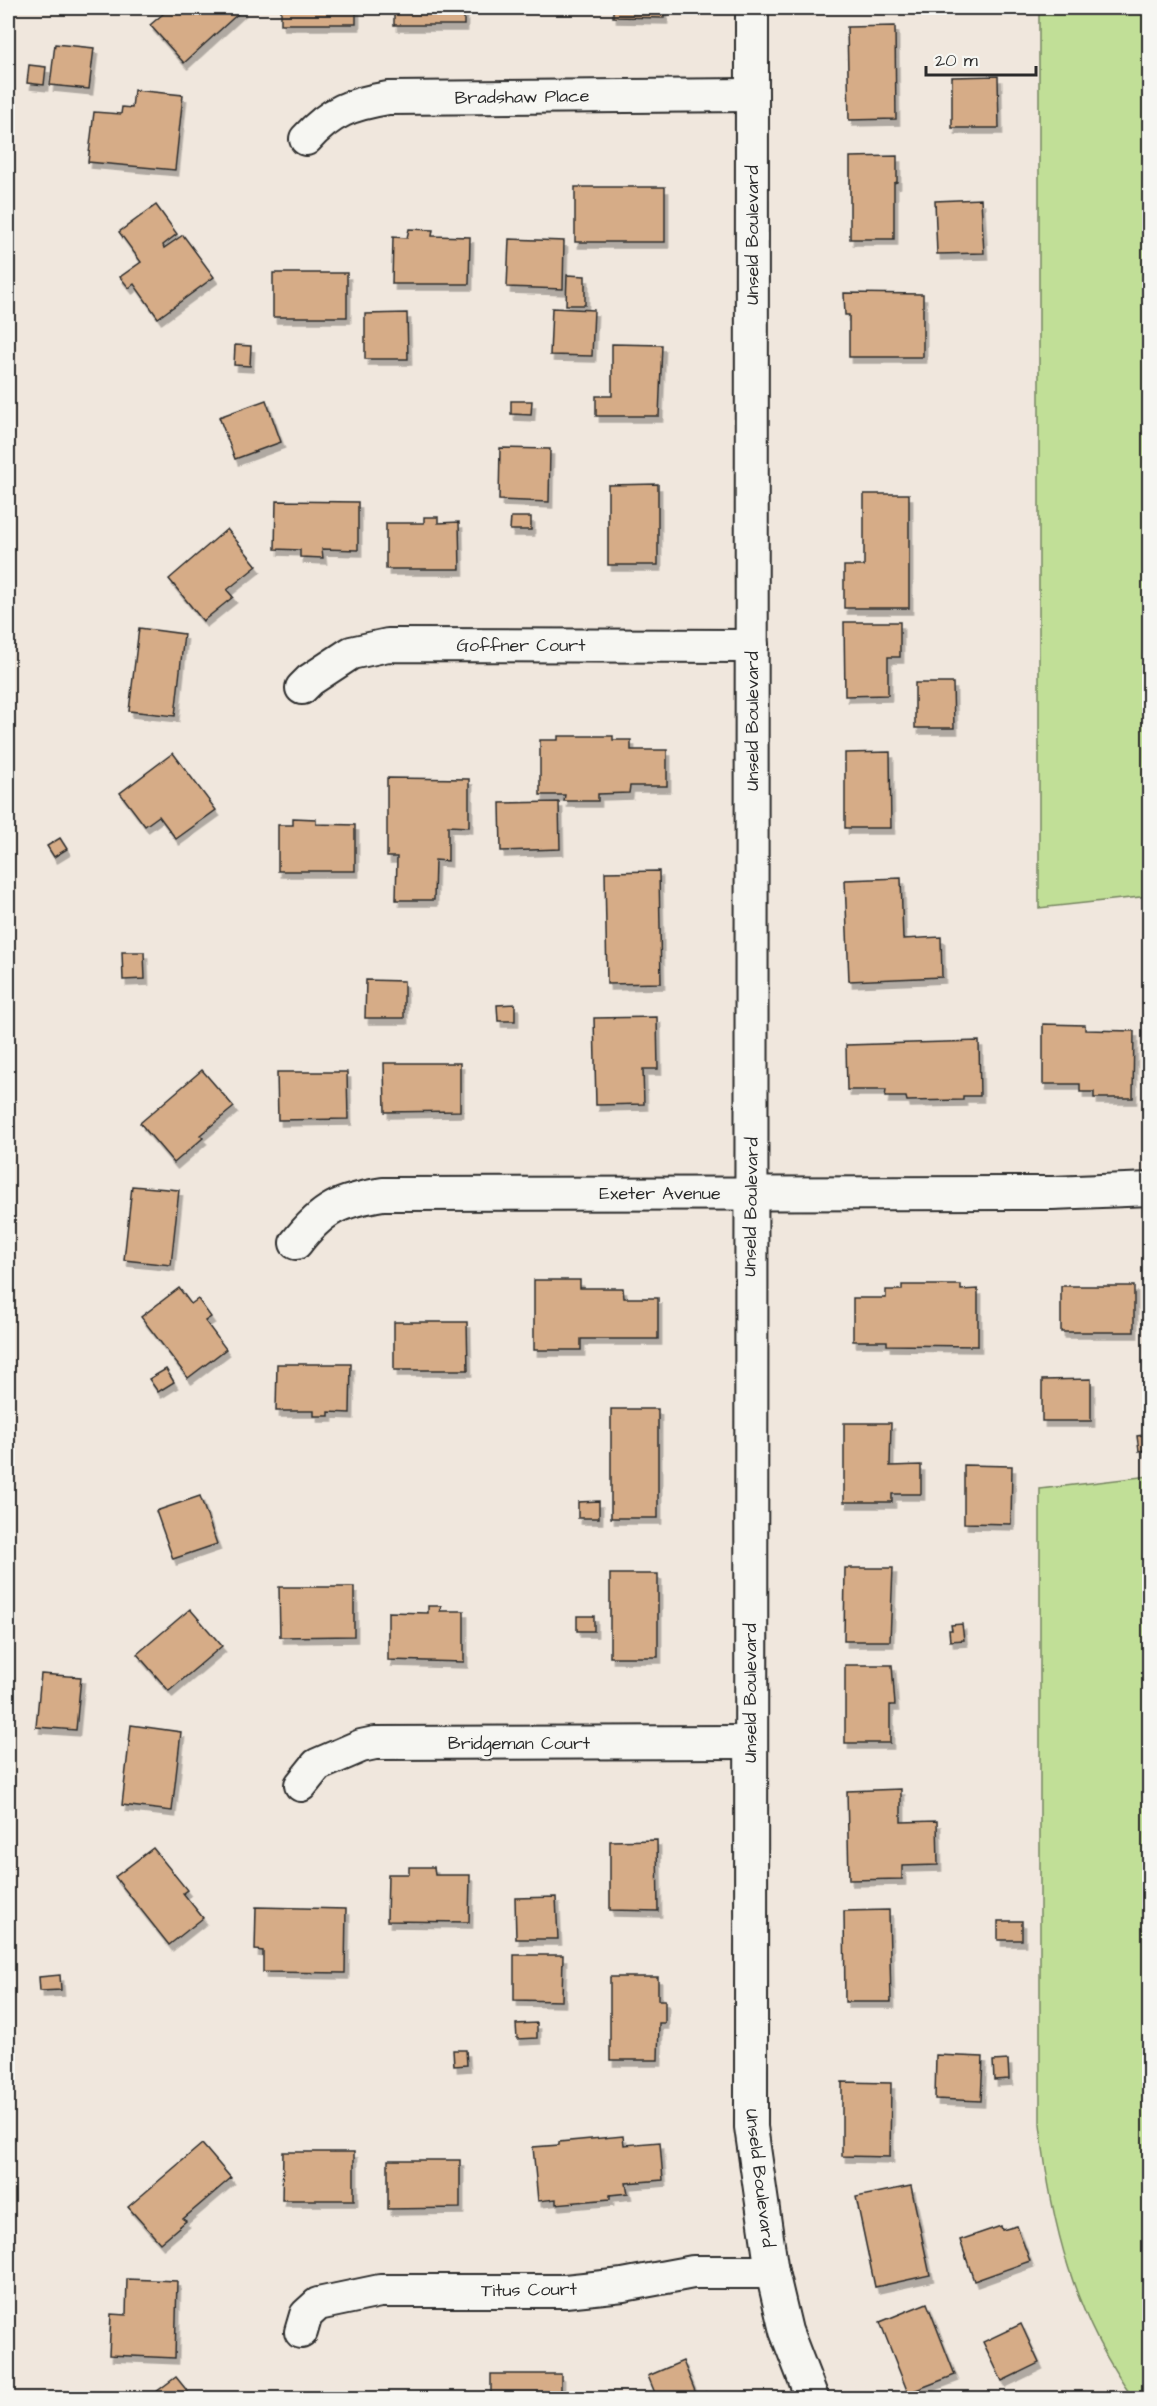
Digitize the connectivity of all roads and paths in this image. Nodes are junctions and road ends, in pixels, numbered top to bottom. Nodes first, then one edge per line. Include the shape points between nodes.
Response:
1 (752, 8) edge
2 (752, 95) junction
3 (306, 140) dead end
4 (752, 646) junction
5 (302, 688) dead end
6 (1149, 1189) edge
7 (752, 1193) junction
8 (296, 1243) dead end
9 (751, 1742) junction
10 (301, 1785) dead end
11 (772, 2272) junction
12 (301, 2332) dead end
13 (812, 2398) edge

1 - 2 street, Unseld Boulevard
2 - 3 street, Bradshaw Place via 388,98 343,108
2 - 4 street, Unseld Boulevard
4 - 5 street, Goffner Court via 388,645 351,653
4 - 7 street, Unseld Boulevard
6 - 7 street, Exeter Avenue via 1052,1193
7 - 8 street, Exeter Avenue via 383,1194 353,1198 328,1210 313,1221
7 - 9 street, Unseld Boulevard
9 - 10 street, Bridgeman Court via 375,1743 316,1765
9 - 11 street, Unseld Boulevard via 751,2127
11 - 12 street, Titus Court via 693,2272 565,2291 380,2291 318,2304 306,2315
11 - 13 street, Unseld Boulevard via 786,2331

